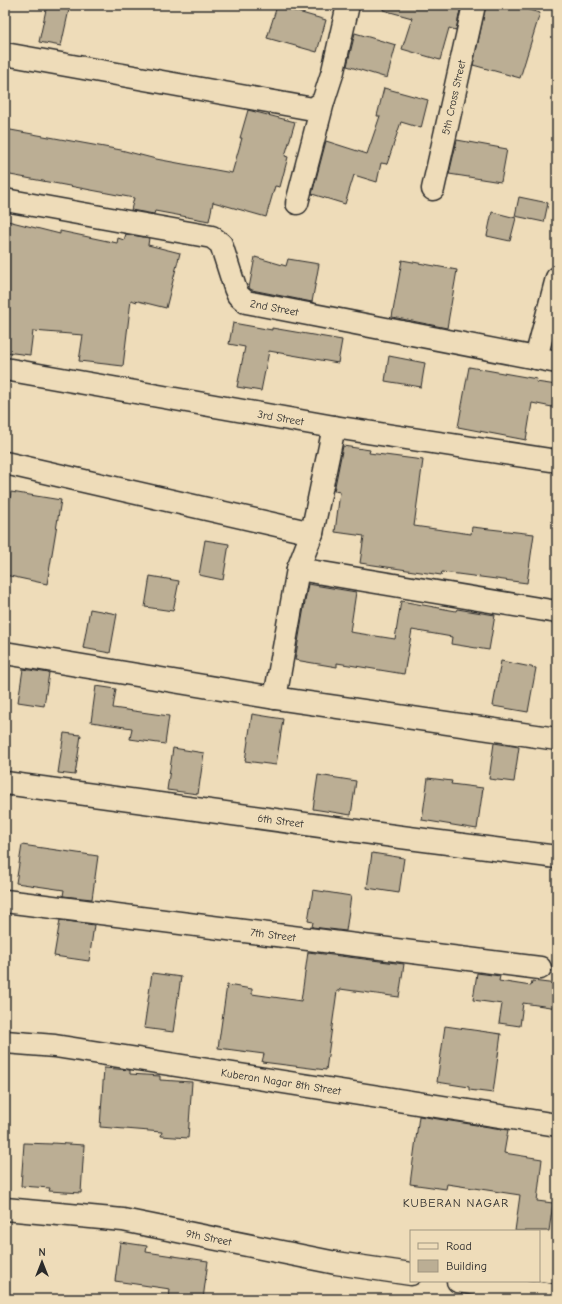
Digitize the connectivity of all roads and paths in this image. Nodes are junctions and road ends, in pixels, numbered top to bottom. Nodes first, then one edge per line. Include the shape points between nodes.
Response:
1 (348, 5) edge
2 (474, 5) edge
3 (5, 54) edge
4 (323, 102) junction
5 (433, 189) dead end
6 (5, 200) edge
7 (297, 203) dead end
8 (557, 278) edge
9 (546, 360) edge
10 (5, 369) edge
11 (334, 427) junction
12 (557, 461) edge
13 (5, 463) edge
14 (312, 533) junction
15 (298, 569) junction
16 (557, 612) edge
17 (5, 653) edge
18 (276, 698) junction
19 (557, 739) edge
20 (5, 783) edge
21 (557, 856) edge
22 (5, 901) edge
23 (540, 968) dead end
24 (5, 1042) edge
25 (557, 1125) edge
26 (5, 1209) edge
27 (410, 1274) edge
28 (465, 1282) edge
29 (557, 1296) edge

1 - 4 street
2 - 5 street, 5th Cross Street
3 - 4 street via 313,109
4 - 7 street
6 - 9 street, 2nd Street via 212,238 221,244 238,295 246,302
8 - 9 street
10 - 11 street, 3rd Street
11 - 12 street, 3rd Street
11 - 14 street
13 - 14 street
14 - 15 street
15 - 16 street
15 - 18 street
17 - 18 street
18 - 19 street
20 - 21 street, 6th Street
22 - 23 street, 7th Street
24 - 25 street, Kuberan Nagar 8th Street via 55,1046
26 - 27 street, 9th Street via 123,1220 336,1263
28 - 29 street

